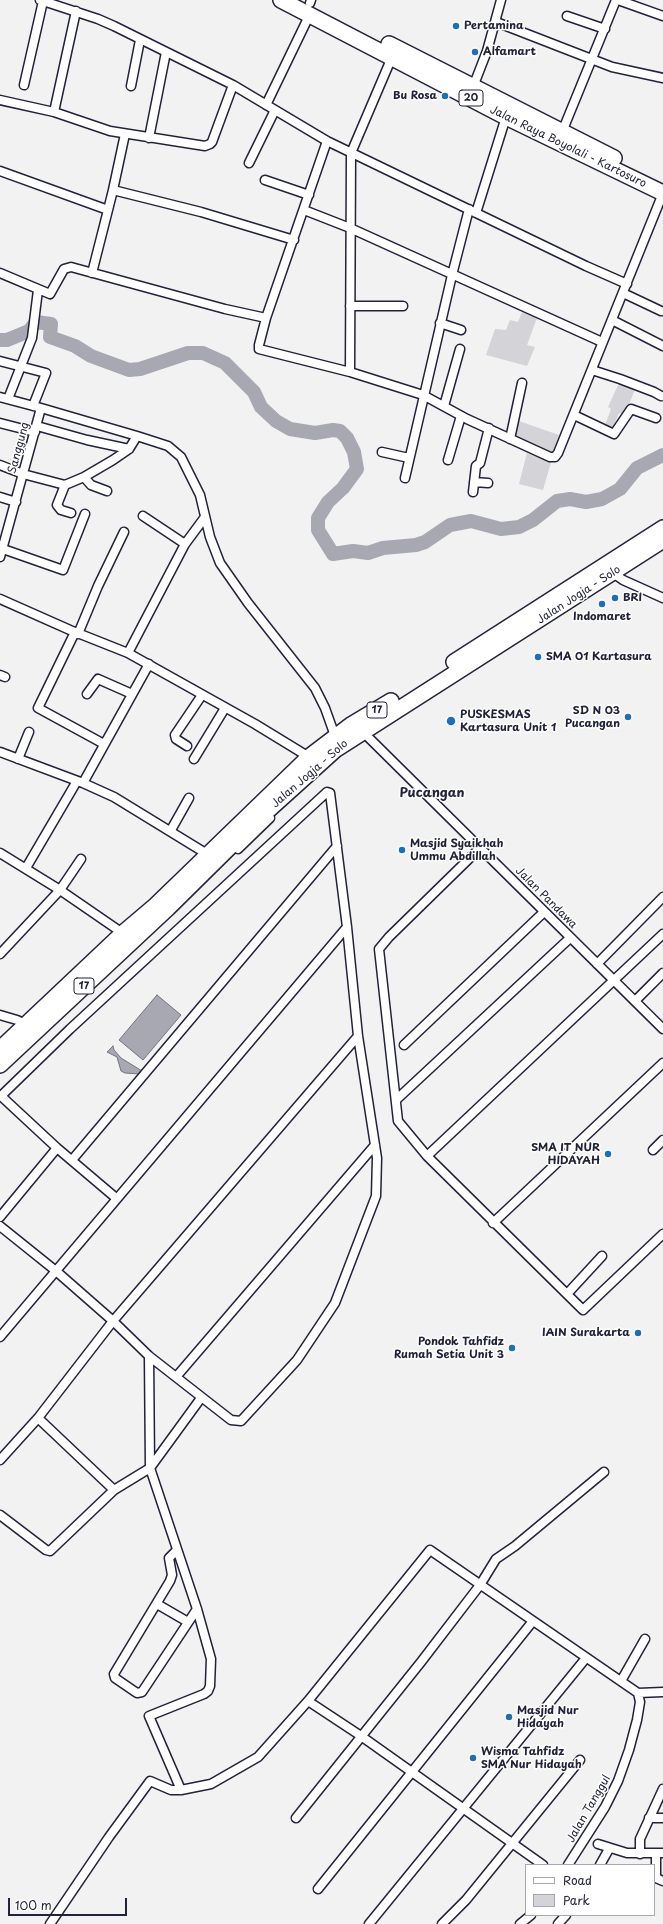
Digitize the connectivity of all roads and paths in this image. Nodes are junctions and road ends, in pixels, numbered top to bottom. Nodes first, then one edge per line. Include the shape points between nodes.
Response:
1 (42, 0) edge
2 (281, 0) edge
3 (501, 0) edge
4 (617, 0) edge
5 (309, 4) edge
6 (76, 11) junction
7 (567, 16) dead end
8 (663, 16) edge
9 (496, 22) junction
10 (605, 29) junction
11 (140, 40) junction
12 (166, 52) junction
13 (392, 57) junction
14 (593, 59) junction
15 (663, 78) edge
16 (24, 85) dead end
17 (233, 85) junction
18 (131, 86) dead end
19 (473, 87) junction
20 (0, 100) edge
21 (266, 105) junction
22 (275, 110) junction
23 (54, 112) junction
24 (506, 117) junction
25 (562, 132) junction
26 (124, 134) junction
27 (149, 138) junction
28 (327, 142) junction
29 (351, 153) junction
30 (250, 163) dead end
31 (0, 171) edge
32 (265, 180) dead end
33 (663, 182) edge
34 (113, 190) junction
35 (663, 193) edge
36 (309, 195) junction
37 (108, 210) junction
38 (304, 210) junction
39 (473, 211) junction
40 (350, 228) junction
41 (294, 240) junction
42 (0, 273) edge
43 (92, 273) junction
44 (452, 275) junction
45 (627, 284) junction
46 (38, 290) junction
47 (623, 293) junction
48 (350, 306) junction
49 (403, 306) dead end
50 (661, 311) dead end
51 (266, 318) junction
52 (612, 320) junction
53 (440, 323) junction
54 (462, 330) dead end
55 (602, 342) junction
56 (663, 346) edge
57 (460, 349) dead end
58 (0, 361) edge
59 (20, 365) junction
60 (592, 370) junction
61 (350, 372) junction
62 (522, 383) dead end
63 (423, 395) junction
64 (661, 396) dead end
65 (4, 398) edge
66 (33, 406) junction
67 (444, 406) junction
68 (41, 408) junction
69 (574, 415) junction
70 (462, 416) junction
71 (656, 418) dead end
72 (0, 423) edge
73 (489, 428) junction
74 (36, 429) junction
75 (137, 436) junction
76 (510, 439) junction
77 (129, 449) junction
78 (382, 452) dead end
79 (409, 458) junction
80 (448, 460) dead end
81 (0, 465) edge
82 (24, 474) junction
83 (84, 477) junction
84 (405, 478) dead end
85 (474, 482) junction
86 (488, 483) dead end
87 (65, 485) junction
88 (107, 491) dead end
89 (473, 492) dead end
90 (0, 497) edge
91 (16, 502) junction
92 (71, 513) dead end
93 (85, 514) dead end
94 (143, 516) dead end
95 (205, 517) junction
96 (663, 528) edge
97 (124, 532) dead end
98 (663, 540) edge
99 (185, 544) junction
100 (3, 548) junction
101 (0, 557) edge
102 (613, 573) junction
103 (0, 598) edge
104 (663, 598) edge
105 (77, 633) junction
106 (128, 653) junction
107 (476, 655) junction
108 (149, 664) junction
109 (87, 694) dead end
110 (132, 694) junction
111 (202, 695) junction
112 (225, 708) junction
113 (362, 731) junction
114 (29, 732) dead end
115 (335, 736) junction
116 (104, 744) junction
117 (187, 746) dead end
118 (0, 752) edge
119 (18, 759) junction
120 (194, 759) dead end
121 (311, 763) junction
122 (80, 782) junction
123 (189, 798) dead end
124 (170, 830) junction
125 (337, 846) junction
126 (480, 848) junction
127 (0, 853) edge
128 (207, 854) junction
129 (82, 859) dead end
130 (26, 868) junction
131 (60, 890) junction
132 (663, 897) edge
133 (544, 912) junction
134 (347, 927) junction
135 (663, 934) edge
136 (128, 937) junction
137 (570, 938) junction
138 (0, 954) edge
139 (597, 964) junction
140 (663, 973) edge
141 (614, 981) junction
142 (635, 1001) junction
143 (0, 1015) edge
144 (31, 1028) junction
145 (663, 1029) edge
146 (358, 1036) junction
147 (404, 1045) dead end
148 (0, 1049) edge
149 (663, 1063) edge
150 (0, 1065) edge
151 (0, 1073) edge
152 (0, 1096) edge
153 (396, 1100) junction
154 (663, 1140) edge
155 (375, 1145) junction
156 (58, 1148) junction
157 (653, 1150) dead end
158 (427, 1156) junction
159 (72, 1160) junction
160 (116, 1198) junction
161 (0, 1217) edge
162 (493, 1223) junction
163 (0, 1226) edge
164 (663, 1234) edge
165 (602, 1256) dead end
166 (56, 1270) junction
167 (567, 1294) junction
168 (114, 1321) junction
169 (0, 1338) edge
170 (149, 1356) junction
171 (176, 1377) junction
172 (202, 1398) junction
173 (38, 1418) junction
174 (0, 1460) edge
175 (150, 1468) junction
176 (604, 1472) dead end
177 (114, 1490) junction
178 (0, 1514) edge
179 (177, 1550) junction
180 (480, 1585) junction
181 (157, 1604) junction
182 (197, 1609) junction
183 (533, 1621) junction
184 (188, 1622) junction
185 (645, 1639) dead end
186 (586, 1658) junction
187 (621, 1681) junction
188 (663, 1692) edge
189 (638, 1693) junction
190 (308, 1701) junction
191 (361, 1736) junction
192 (580, 1760) dead end
193 (412, 1772) junction
194 (663, 1789) edge
195 (181, 1790) junction
196 (462, 1808) junction
197 (296, 1818) dead end
198 (650, 1818) junction
199 (663, 1818) edge
200 (513, 1842) junction
201 (598, 1844) dead end
202 (609, 1849) junction
203 (634, 1853) junction
204 (660, 1853) edge
205 (542, 1864) edge
206 (569, 1864) edge
207 (601, 1864) edge
208 (663, 1881) edge
209 (318, 1889) dead end
210 (530, 1916) edge
211 (565, 1916) edge
212 (50, 1924) edge
213 (369, 1924) edge
214 (442, 1924) edge
215 (520, 1924) edge
216 (558, 1924) edge

1 - 6 street
1 - 16 street
2 - 5 highway, Jalan Raya Boyolali - Kartosuro / 20
3 - 9 street
4 - 8 street
4 - 10 street
5 - 13 highway, Jalan Raya Boyolali - Kartosuro / 20
5 - 19 highway, Jalan Raya Boyolali - Kartosuro / 20
5 - 21 street
6 - 11 street via 98,18
6 - 23 street
7 - 10 street
9 - 14 street
9 - 19 street
10 - 14 street
11 - 12 street
11 - 18 street
12 - 17 street
12 - 27 street
13 - 24 highway, Jalan Raya Boyolali - Kartosuro / 20
13 - 29 street
14 - 15 street via 619,69
14 - 25 street
17 - 21 street
17 - 27 street via 210,144 199,146
19 - 25 highway, Jalan Raya Boyolali - Kartosuro / 20
20 - 23 street
21 - 22 street
22 - 28 street
22 - 30 street
23 - 26 street
24 - 35 highway, Jalan Raya Boyolali - Kartosuro / 20
24 - 39 street
25 - 33 highway, Jalan Raya Boyolali - Kartosuro / 20
26 - 27 street
26 - 34 street
28 - 29 street
28 - 36 street
29 - 39 street
29 - 40 street
31 - 37 street
32 - 36 street
34 - 37 street
34 - 41 street via 201,212
35 - 45 street
36 - 38 street
37 - 43 street
38 - 40 street
38 - 41 street
39 - 44 street
39 - 45 street
40 - 44 street
40 - 48 street
41 - 51 street
42 - 46 street
43 - 46 street via 67,267 51,294
43 - 51 street
44 - 53 street
44 - 55 street
45 - 47 street
46 - 59 street via 32,338
47 - 50 street
47 - 52 street
48 - 49 street
48 - 61 street
51 - 61 street via 258,344 260,350
52 - 55 street
52 - 56 street
53 - 54 street
53 - 63 street
55 - 60 street
57 - 67 street
58 - 59 street
59 - 65 street
59 - 66 street via 46,374
60 - 64 street
60 - 69 street
61 - 63 street
62 - 76 street
63 - 67 street
63 - 79 street
65 - 66 street
66 - 68 street
67 - 70 street
68 - 74 street, Sanggung
68 - 75 street
69 - 71 street via 614,434 631,409
69 - 76 street via 555,457 547,456
70 - 73 street
70 - 80 street
72 - 74 street
73 - 76 street
73 - 85 street via 480,463 476,466
74 - 77 street
74 - 82 street, Sanggung
75 - 77 street
75 - 95 street via 168,446 181,457 200,495
77 - 83 street
78 - 79 street
79 - 84 street
81 - 82 street
82 - 87 street
82 - 91 street, Sanggung
83 - 87 street
83 - 88 street via 91,485
85 - 86 street
85 - 89 street
87 - 92 street via 57,505 61,510
90 - 91 street
91 - 100 street, Sanggung
93 - 100 street via 63,570
94 - 99 street
95 - 99 street
95 - 115 street via 211,543 220,564 314,688 325,708
96 - 107 highway, Jalan Jogja - Solo / 17
97 - 105 street
98 - 102 highway, Jalan Jogja - Solo / 17
99 - 106 street
100 - 101 street, Sanggung
102 - 104 street
102 - 107 highway, Jalan Jogja - Solo / 17
103 - 105 street
105 - 106 street
105 - 116 street via 38,708
106 - 108 street
107 - 113 highway, Jalan Jogja - Solo / 17
107 - 115 highway, Jalan Jogja - Solo / 17
108 - 110 street
108 - 111 street
109 - 110 street via 98,679
110 - 116 street
111 - 112 street
111 - 117 street via 175,735 176,739
112 - 120 street
112 - 121 street
113 - 121 highway, Jalan Jogja - Solo / 17
113 - 126 street, Jalan Pandawa
114 - 119 street
115 - 121 highway, Jalan Jogja - Solo / 17
116 - 122 street
118 - 119 street
119 - 122 street
121 - 128 highway, Jalan Jogja - Solo / 17
121 - 136 highway, Jalan Jogja - Solo / 17
121 - 151 street via 306,782 260,828
122 - 124 street via 119,799
122 - 130 street
123 - 124 street
124 - 128 street
125 - 134 street
125 - 152 street via 331,795 327,792
125 - 159 street
126 - 133 street, Jalan Pandawa
126 - 153 street via 379,949
127 - 130 street
128 - 136 highway, Jalan Jogja - Solo / 17
129 - 131 street
130 - 131 street
131 - 136 street
131 - 138 street
132 - 139 street
133 - 137 street, Jalan Pandawa
133 - 147 street
134 - 146 street
134 - 160 street
135 - 141 street
136 - 144 highway, Jalan Jogja - Solo / 17
137 - 139 street, Jalan Pandawa
137 - 153 street
139 - 141 street, Jalan Pandawa
140 - 142 street
141 - 142 street, Jalan Pandawa
141 - 158 street
142 - 145 street, Jalan Pandawa
143 - 144 street
144 - 148 highway, Jalan Jogja - Solo / 17
144 - 150 highway, Jalan Jogja - Solo / 17
146 - 155 street
146 - 168 street
149 - 162 street
152 - 156 street
153 - 158 street via 400,1124
154 - 157 street
155 - 171 street
155 - 172 street via 376,1196 335,1303 297,1360 241,1420 231,1420
156 - 159 street
156 - 161 street
158 - 162 street
159 - 160 street
160 - 166 street
162 - 167 street
163 - 166 street
164 - 167 street via 583,1310
165 - 167 street
166 - 168 street
166 - 169 street
168 - 170 street
168 - 173 street
170 - 171 street
170 - 175 street
171 - 172 street
172 - 175 street
173 - 174 street
173 - 177 street
175 - 177 street
175 - 179 street
176 - 180 street via 516,1546 496,1559
177 - 178 street via 50,1551
179 - 181 street via 170,1558 172,1578
179 - 182 street
180 - 183 street
180 - 190 street via 430,1550
180 - 191 street
181 - 184 street
181 - 184 street via 114,1674 115,1678 134,1691 142,1692
182 - 184 street
182 - 195 street via 211,1659 208,1691 149,1716
183 - 186 street
183 - 193 street
185 - 187 street
186 - 187 street
186 - 196 street
187 - 189 street
188 - 189 street
189 - 206 street, Jalan Tanggul via 640,1705 637,1720 618,1781 605,1807
190 - 191 street
190 - 195 street via 258,1757 211,1784
191 - 193 street
191 - 197 street
192 - 200 street
193 - 196 street
193 - 209 street
194 - 198 street
195 - 212 street via 171,1790 150,1781
196 - 200 street
196 - 213 street
198 - 199 street
198 - 203 street
200 - 205 street
200 - 214 street via 466,1900
201 - 202 street
202 - 203 street
202 - 207 street
203 - 204 street
204 - 208 street via 656,1879
210 - 215 street
211 - 216 street

